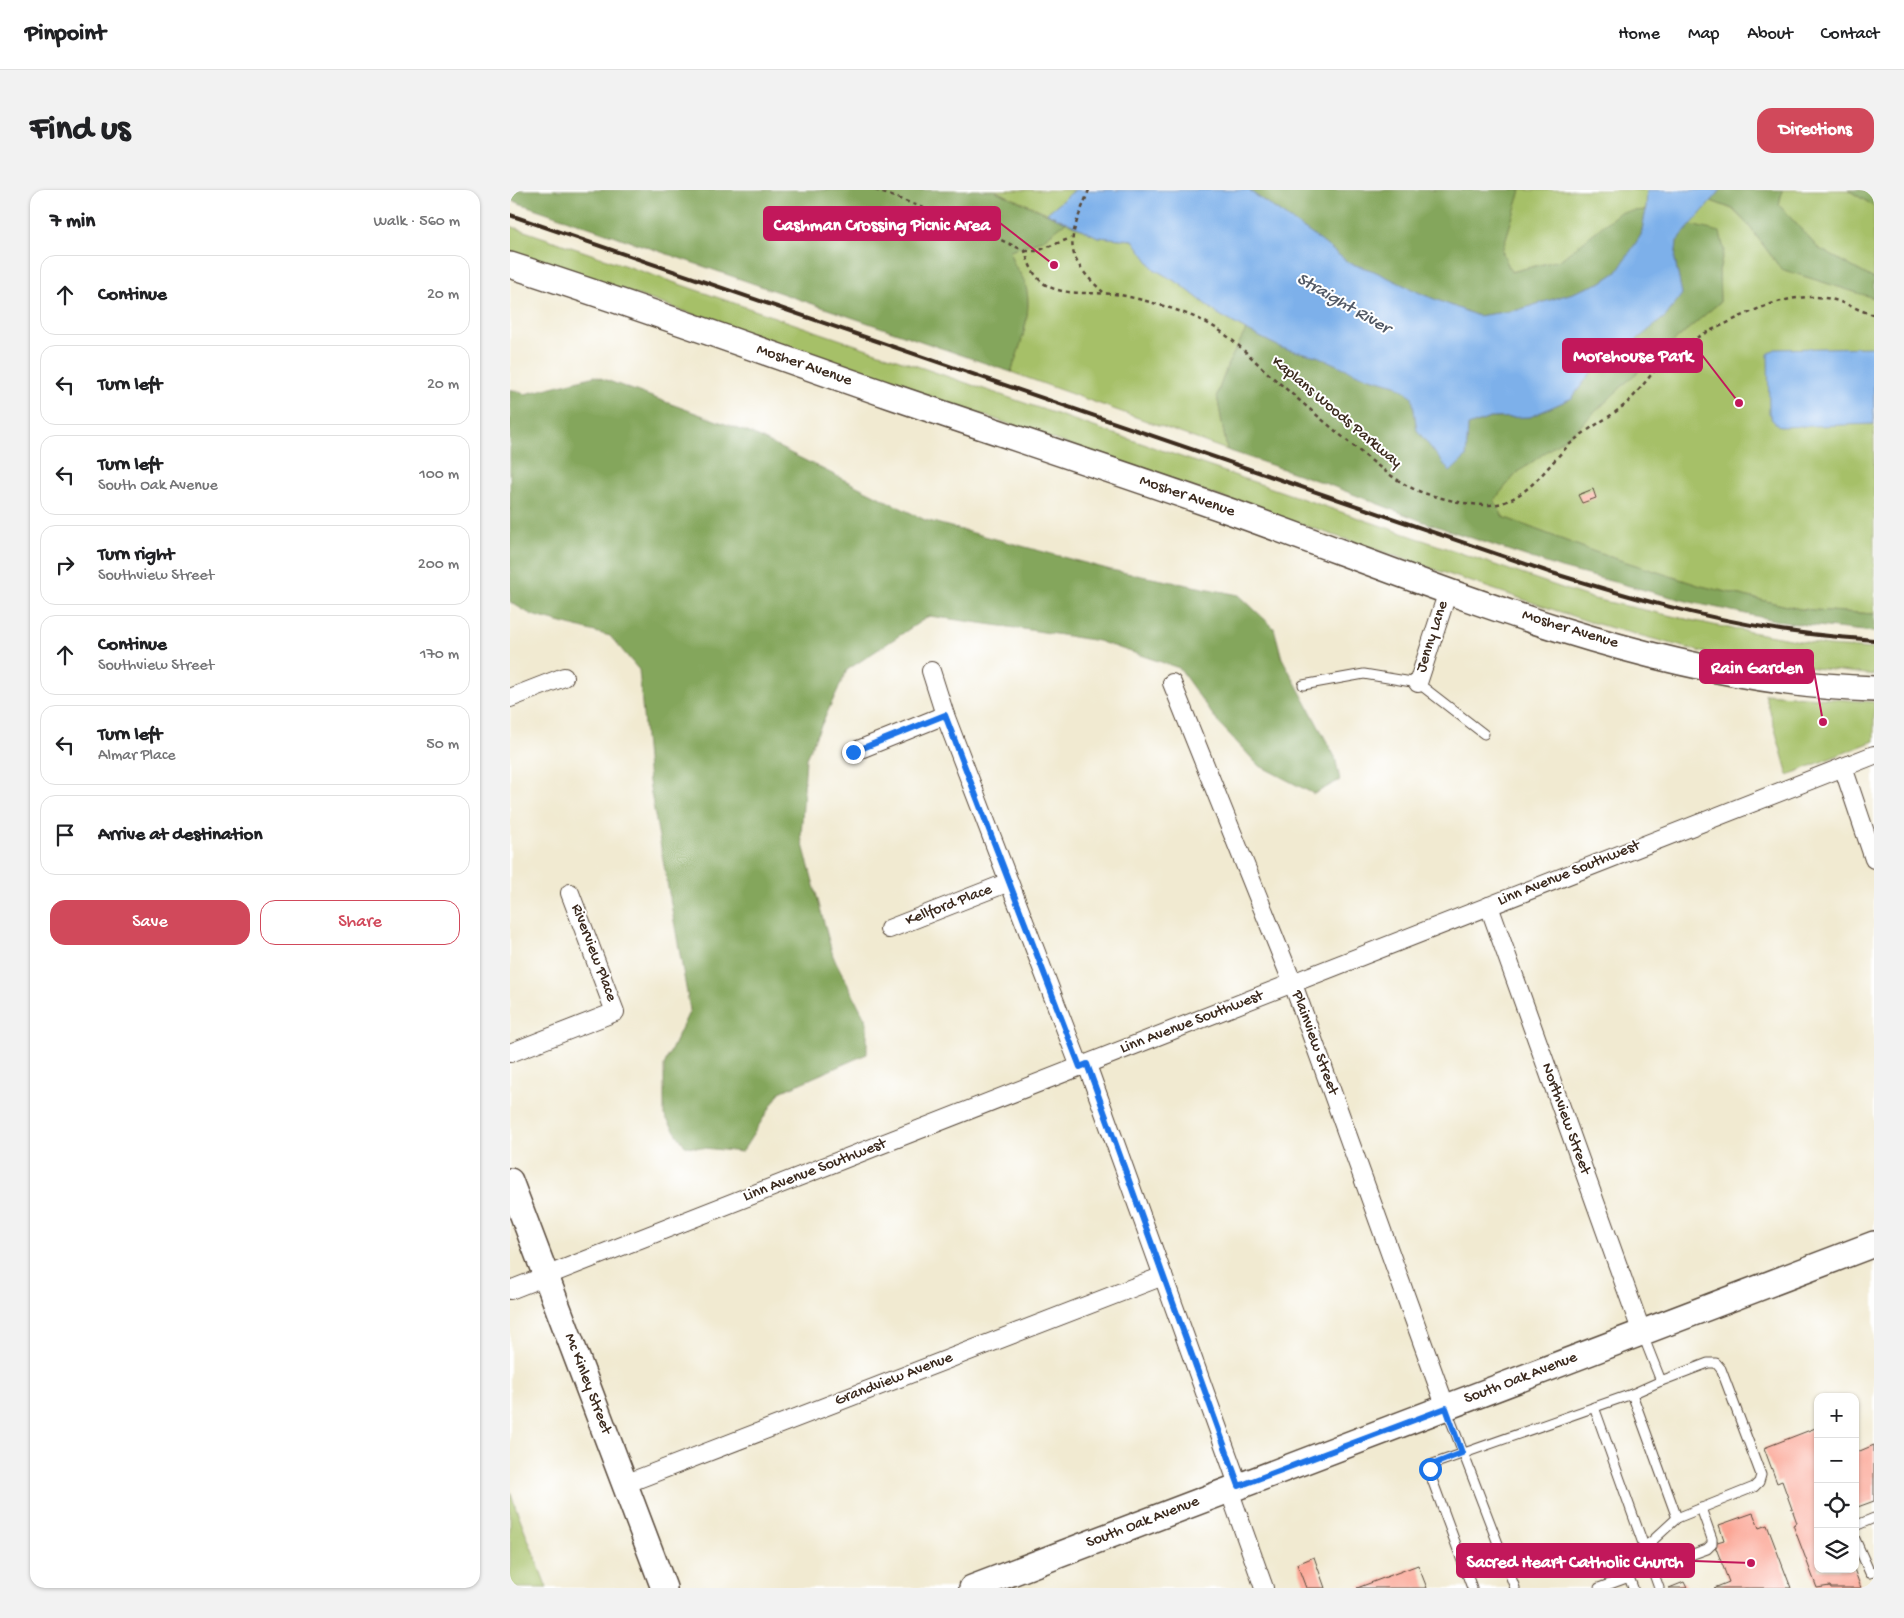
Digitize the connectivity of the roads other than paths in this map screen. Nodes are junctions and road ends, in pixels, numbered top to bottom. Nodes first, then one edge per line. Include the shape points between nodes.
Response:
1 (510, 265) edge
2 (1448, 591) junction
3 (931, 671) dead end
4 (564, 677) dead end
5 (1172, 683) dead end
6 (1418, 683) junction
7 (1303, 685) dead end
8 (1874, 689) edge
9 (510, 698) edge
10 (945, 715) junction
11 (1484, 734) dead end
12 (853, 752) dead end
13 (1874, 754) edge
14 (1844, 767) junction
15 (1874, 859) edge
16 (1010, 882) junction
17 (570, 893) dead end
18 (1489, 906) junction
19 (889, 929) dead end
20 (1292, 984) junction
21 (510, 1053) edge
22 (1084, 1066) junction
23 (510, 1181) edge
24 (1874, 1244) edge
25 (546, 1276) junction
26 (1163, 1276) junction
27 (510, 1290) edge
28 (1642, 1333) junction
29 (1661, 1381) junction
30 (1632, 1394) junction
31 (1594, 1407) junction
32 (1446, 1408) junction
33 (1462, 1453) junction
34 (625, 1484) junction
35 (1234, 1489) junction
36 (1701, 1508) junction
37 (1677, 1518) junction
38 (1874, 1518) edge
39 (1859, 1524) edge
40 (1645, 1546) junction
41 (1859, 1550) edge
42 (1652, 1569) junction
43 (1874, 1572) edge
44 (1629, 1577) junction
45 (664, 1588) edge
46 (972, 1588) edge
47 (1264, 1588) edge
48 (1472, 1588) edge
49 (1515, 1588) edge
50 (1599, 1588) edge
51 (1633, 1588) edge
52 (1659, 1588) edge

1 - 2 street, Mosher Avenue via 1230,512
2 - 6 street, Jenny Lane
2 - 8 street, Mosher Avenue via 1660,657 1784,682
3 - 10 street
4 - 9 street
5 - 20 street, Plainview Street
6 - 7 lane via 1364,674
6 - 11 lane
10 - 12 street
10 - 16 street
13 - 14 street, Linn Avenue Southwest
14 - 15 street
14 - 18 street, Linn Avenue Southwest
16 - 19 street, Kellford Place
16 - 22 street
17 - 21 street, Riverview Place via 615,1012
18 - 20 street, Linn Avenue Southwest
18 - 28 street, Northview Street
20 - 22 street, Linn Avenue Southwest
20 - 32 street, Plainview Street
22 - 25 street, Linn Avenue Southwest
22 - 26 street
23 - 25 street, Mc Kinley Street
24 - 28 street, South Oak Avenue
25 - 27 street, Linn Avenue Southwest
25 - 34 street, Mc Kinley Street
26 - 34 street, Grandview Avenue
26 - 35 street
28 - 29 lane
28 - 32 street, South Oak Avenue
29 - 30 lane
29 - 36 lane via 1716,1363 1761,1475 1754,1487
30 - 31 lane
30 - 37 lane
31 - 33 lane
31 - 40 lane
32 - 33 lane
32 - 35 street, South Oak Avenue
33 - 48 lane via 1434,1464 1430,1474
33 - 49 lane
34 - 45 street, Mc Kinley Street
35 - 46 street, South Oak Avenue
35 - 47 street
36 - 37 lane
36 - 42 lane via 1712,1544
37 - 40 lane
38 - 39 lane
40 - 42 lane
40 - 44 lane via 1631,1560
41 - 43 lane via 1866,1568 1870,1573
42 - 52 lane
44 - 50 lane
44 - 51 lane

